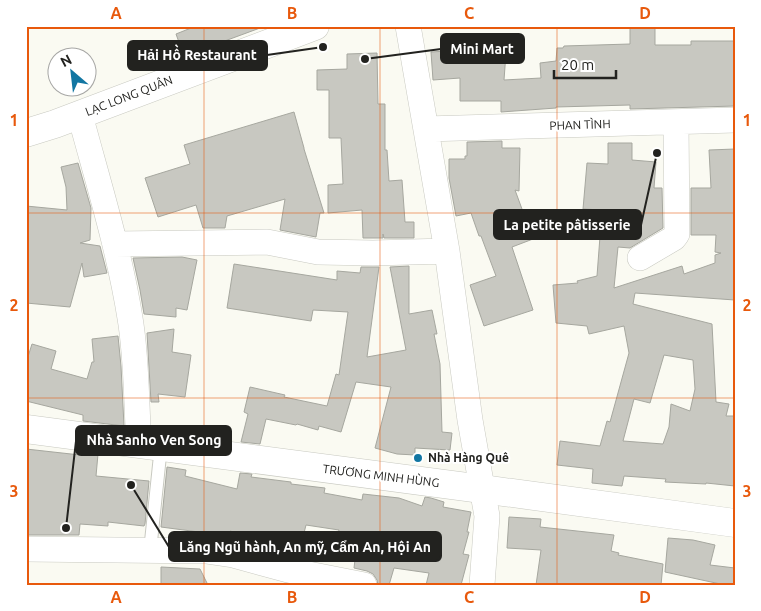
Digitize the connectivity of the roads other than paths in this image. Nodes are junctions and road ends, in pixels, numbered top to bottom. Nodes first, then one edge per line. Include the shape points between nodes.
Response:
1 (315, 26) edge
2 (408, 26) edge
3 (80, 115) junction
4 (735, 120) edge
5 (676, 122) junction
6 (426, 129) junction
7 (26, 133) edge
8 (115, 244) junction
9 (447, 251) junction
10 (640, 258) dead end
11 (26, 430) edge
12 (150, 445) junction
13 (482, 489) junction
14 (735, 523) edge
15 (26, 549) edge
16 (150, 551) junction
17 (364, 585) edge
18 (482, 585) edge

1 - 3 street, LẠC LONG QUÂN
2 - 6 street
3 - 7 street, LẠC LONG QUÂN
3 - 8 street
4 - 5 street, PHAN TÌNH
5 - 6 street, PHAN TÌNH
5 - 10 street via 677,234
6 - 9 street
8 - 9 street via 267,242 318,252
8 - 12 street
9 - 13 street
11 - 12 street, TRƯƠNG MINH HÙNG
12 - 13 street, TRƯƠNG MINH HÙNG
12 - 16 lane
13 - 14 street, TRƯƠNG MINH HÙNG
13 - 18 street via 487,516
15 - 16 street
16 - 17 street via 206,551 233,555

